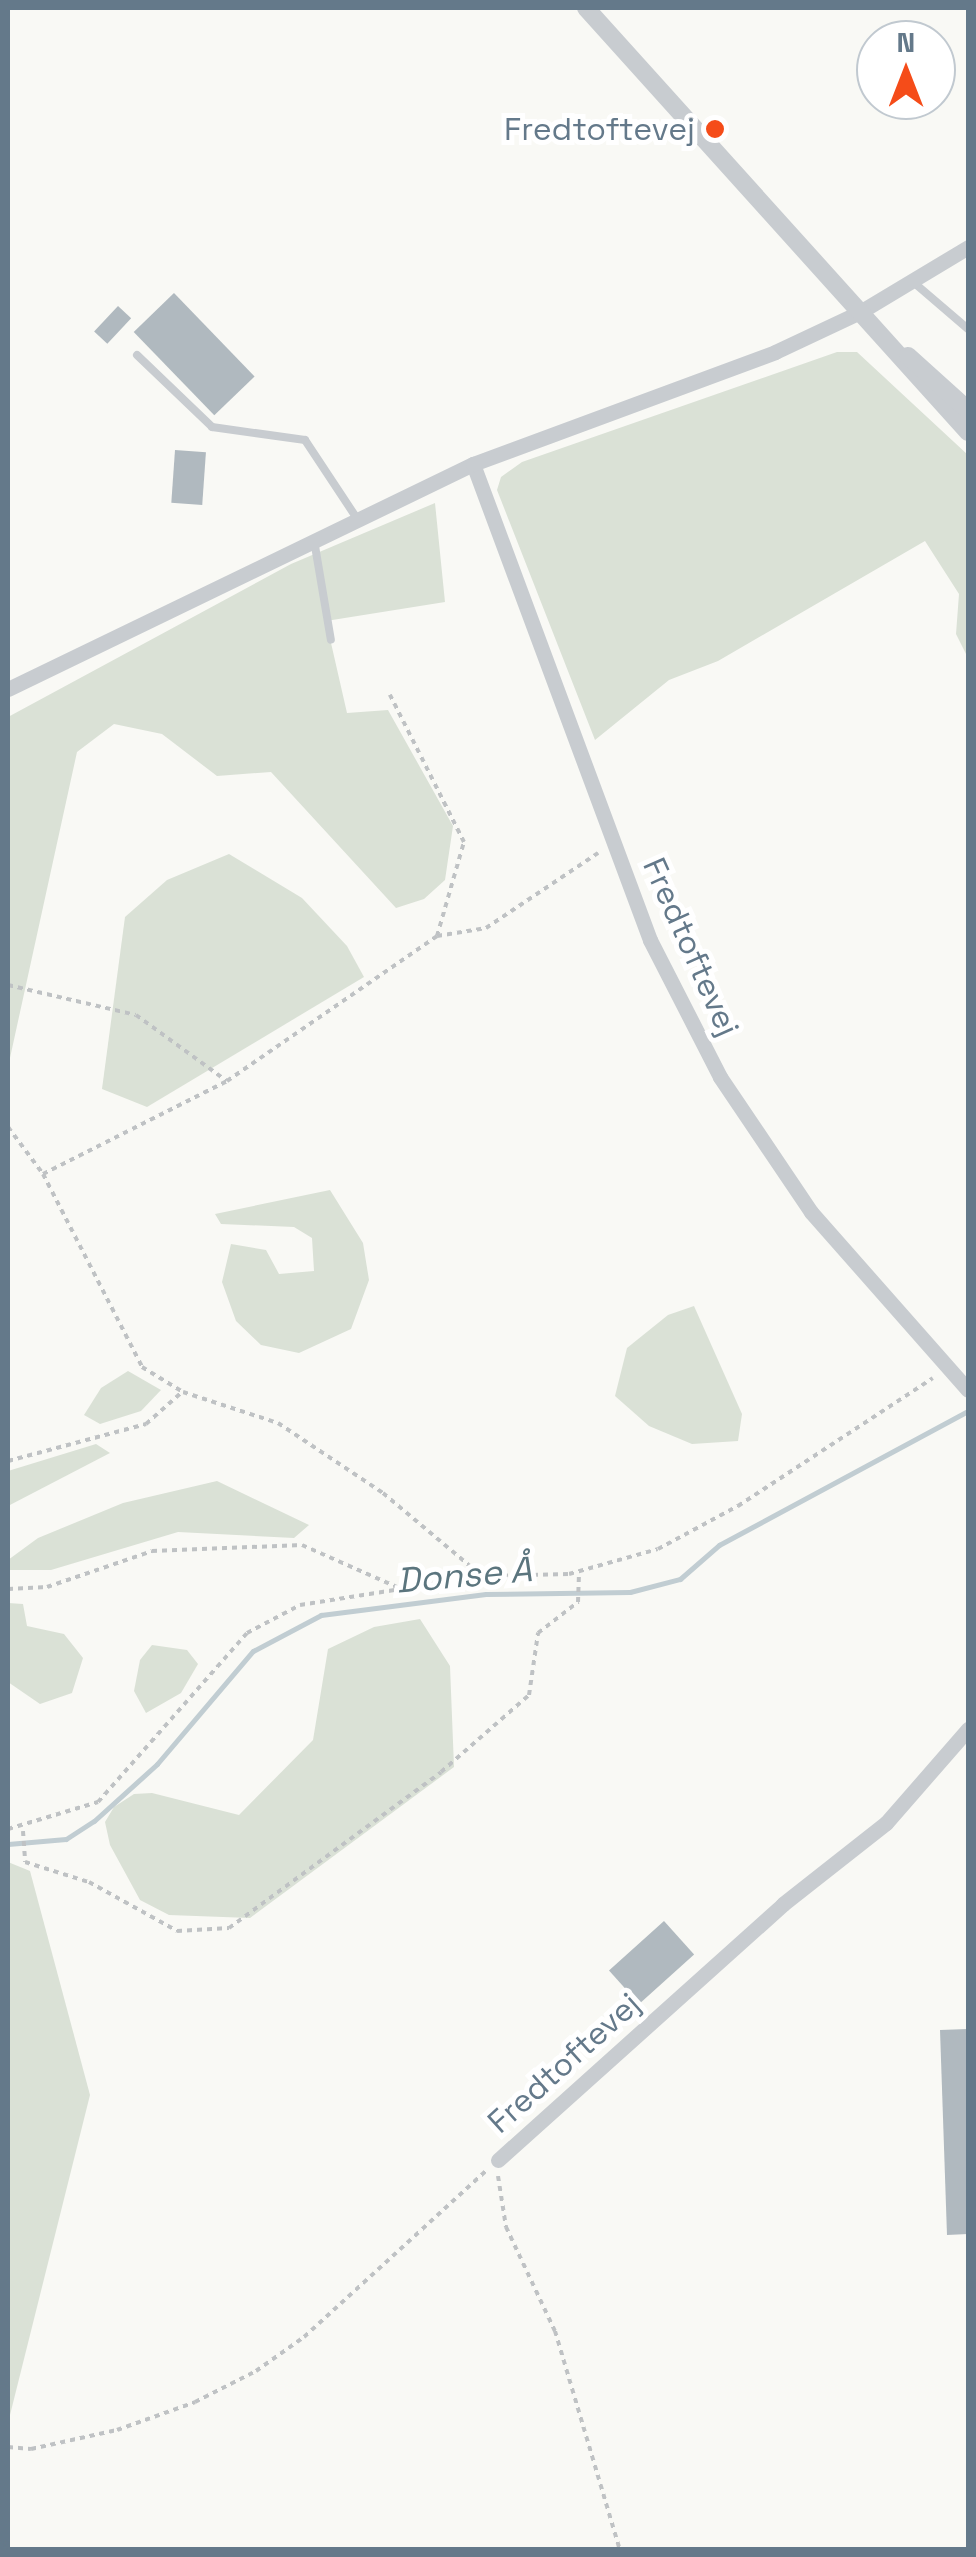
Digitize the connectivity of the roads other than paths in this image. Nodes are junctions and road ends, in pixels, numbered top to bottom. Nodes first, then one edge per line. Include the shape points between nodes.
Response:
1 (586, 8) edge
2 (968, 247) edge
3 (912, 281) junction
4 (860, 312) junction
5 (968, 330) edge
6 (137, 355) dead end
7 (968, 410) edge
8 (968, 432) edge
9 (473, 464) junction
10 (356, 517) junction
11 (314, 540) junction
12 (331, 640) dead end
13 (8, 690) edge
14 (968, 1390) edge
15 (968, 1729) edge
16 (498, 2160) road end

1 - 4 street
2 - 3 street
3 - 4 street
3 - 5 lane
4 - 7 street
4 - 8 street
4 - 9 street via 775,352
6 - 10 lane via 212,427 306,440
9 - 10 street
9 - 14 street, Fredtoftevej via 650,940 720,1077 810,1212
10 - 11 street
11 - 12 lane
11 - 13 street
15 - 16 street, Fredtoftevej via 886,1823 783,1904

